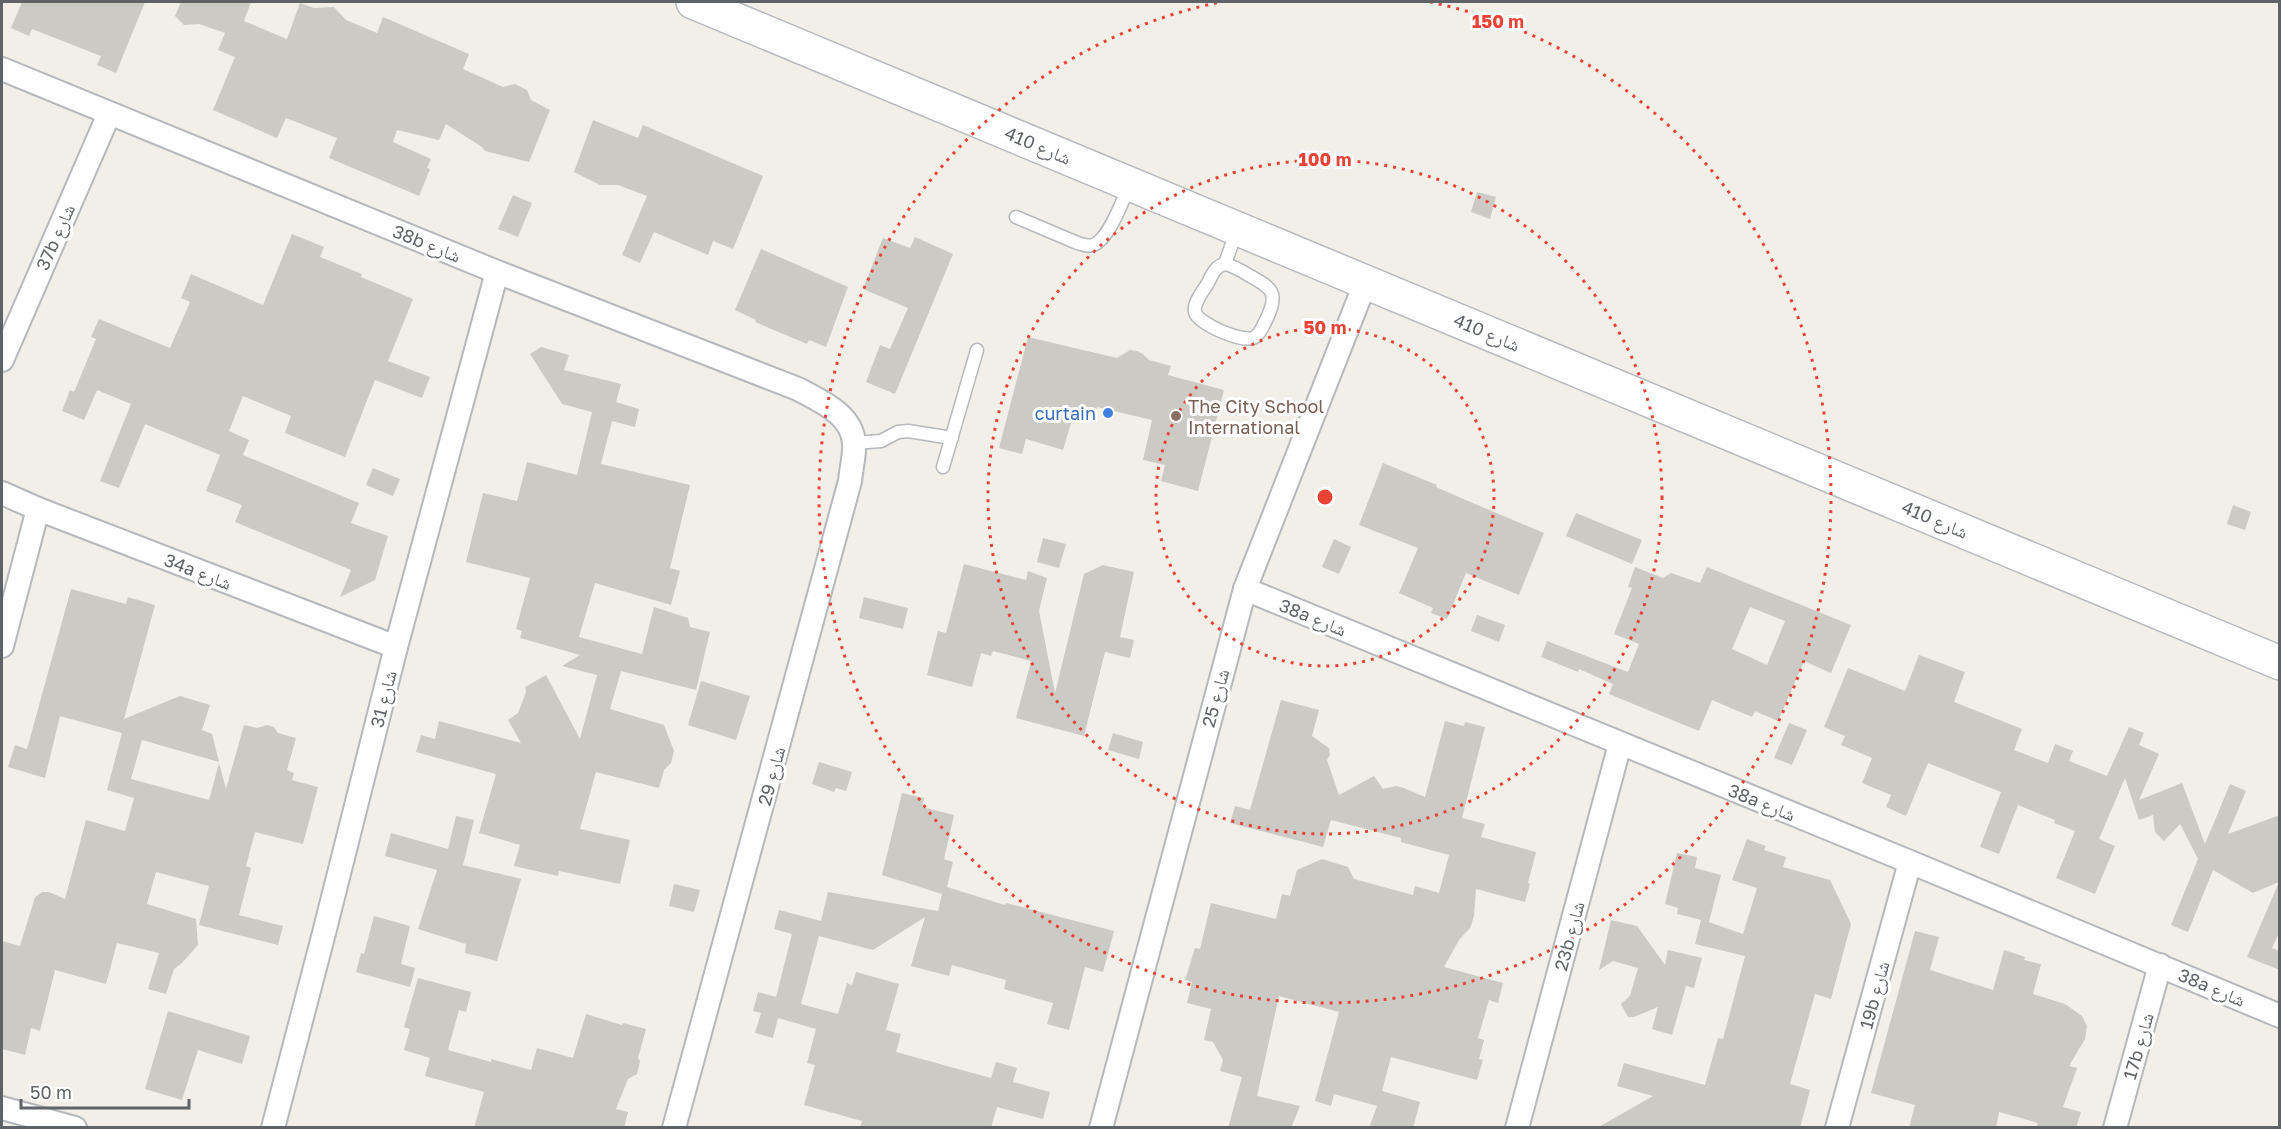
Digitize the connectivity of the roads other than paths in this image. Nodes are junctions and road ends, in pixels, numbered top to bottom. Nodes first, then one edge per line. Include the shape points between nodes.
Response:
1 (693, 2) edge
2 (2, 69) edge
3 (109, 114) junction
4 (1130, 183) junction
5 (1016, 216) dead end
6 (1238, 228) junction
7 (1225, 264) junction
8 (497, 272) junction
9 (1366, 281) junction
10 (977, 350) dead end
11 (2, 360) edge
12 (851, 433) junction
13 (952, 438) junction
14 (943, 467) dead end
15 (2, 493) edge
16 (38, 509) junction
17 (1245, 589) junction
18 (2, 646) edge
19 (396, 647) junction
20 (2280, 663) edge
21 (1620, 744) junction
22 (1910, 862) junction
23 (2160, 965) junction
24 (2280, 1016) edge
25 (2, 1108) edge
26 (46, 1124) edge
27 (75, 1128) edge
28 (273, 1128) edge
29 (674, 1128) edge
30 (1101, 1128) edge
31 (1517, 1128) edge
32 (1837, 1128) edge
33 (2115, 1128) edge

1 - 4 street, شارع 410
2 - 3 street, 38b شارع
3 - 8 street, 38b شارع
3 - 11 street, 37b شارع
4 - 5 lane via 1108,231 1094,245 1075,242
4 - 6 street, شارع 410
6 - 7 lane
6 - 9 street, شارع 410
7 - 7 lane via 1216,268 1195,308 1196,315 1216,328 1250,340 1261,330 1273,295 1263,283
8 - 12 street, 38b شارع via 798,389 833,409
8 - 19 street, شارع 31
9 - 17 street, شارع 25
9 - 20 street, شارع 410
10 - 13 lane
12 - 13 lane via 881,441 908,431
12 - 29 street, شارع 29 via 850,481
13 - 14 lane
15 - 16 street, 34a شارع
16 - 18 street
16 - 19 street, 34a شارع
17 - 21 street, 38a شارع
17 - 30 street, شارع 25
19 - 28 street, شارع 31
21 - 22 street, 38a شارع
21 - 31 street, 23b شارع
22 - 23 street, 38a شارع
22 - 32 street, 19b شارع
23 - 24 street, 38a شارع
23 - 33 street, 17b شارع
25 - 26 street
26 - 27 street

